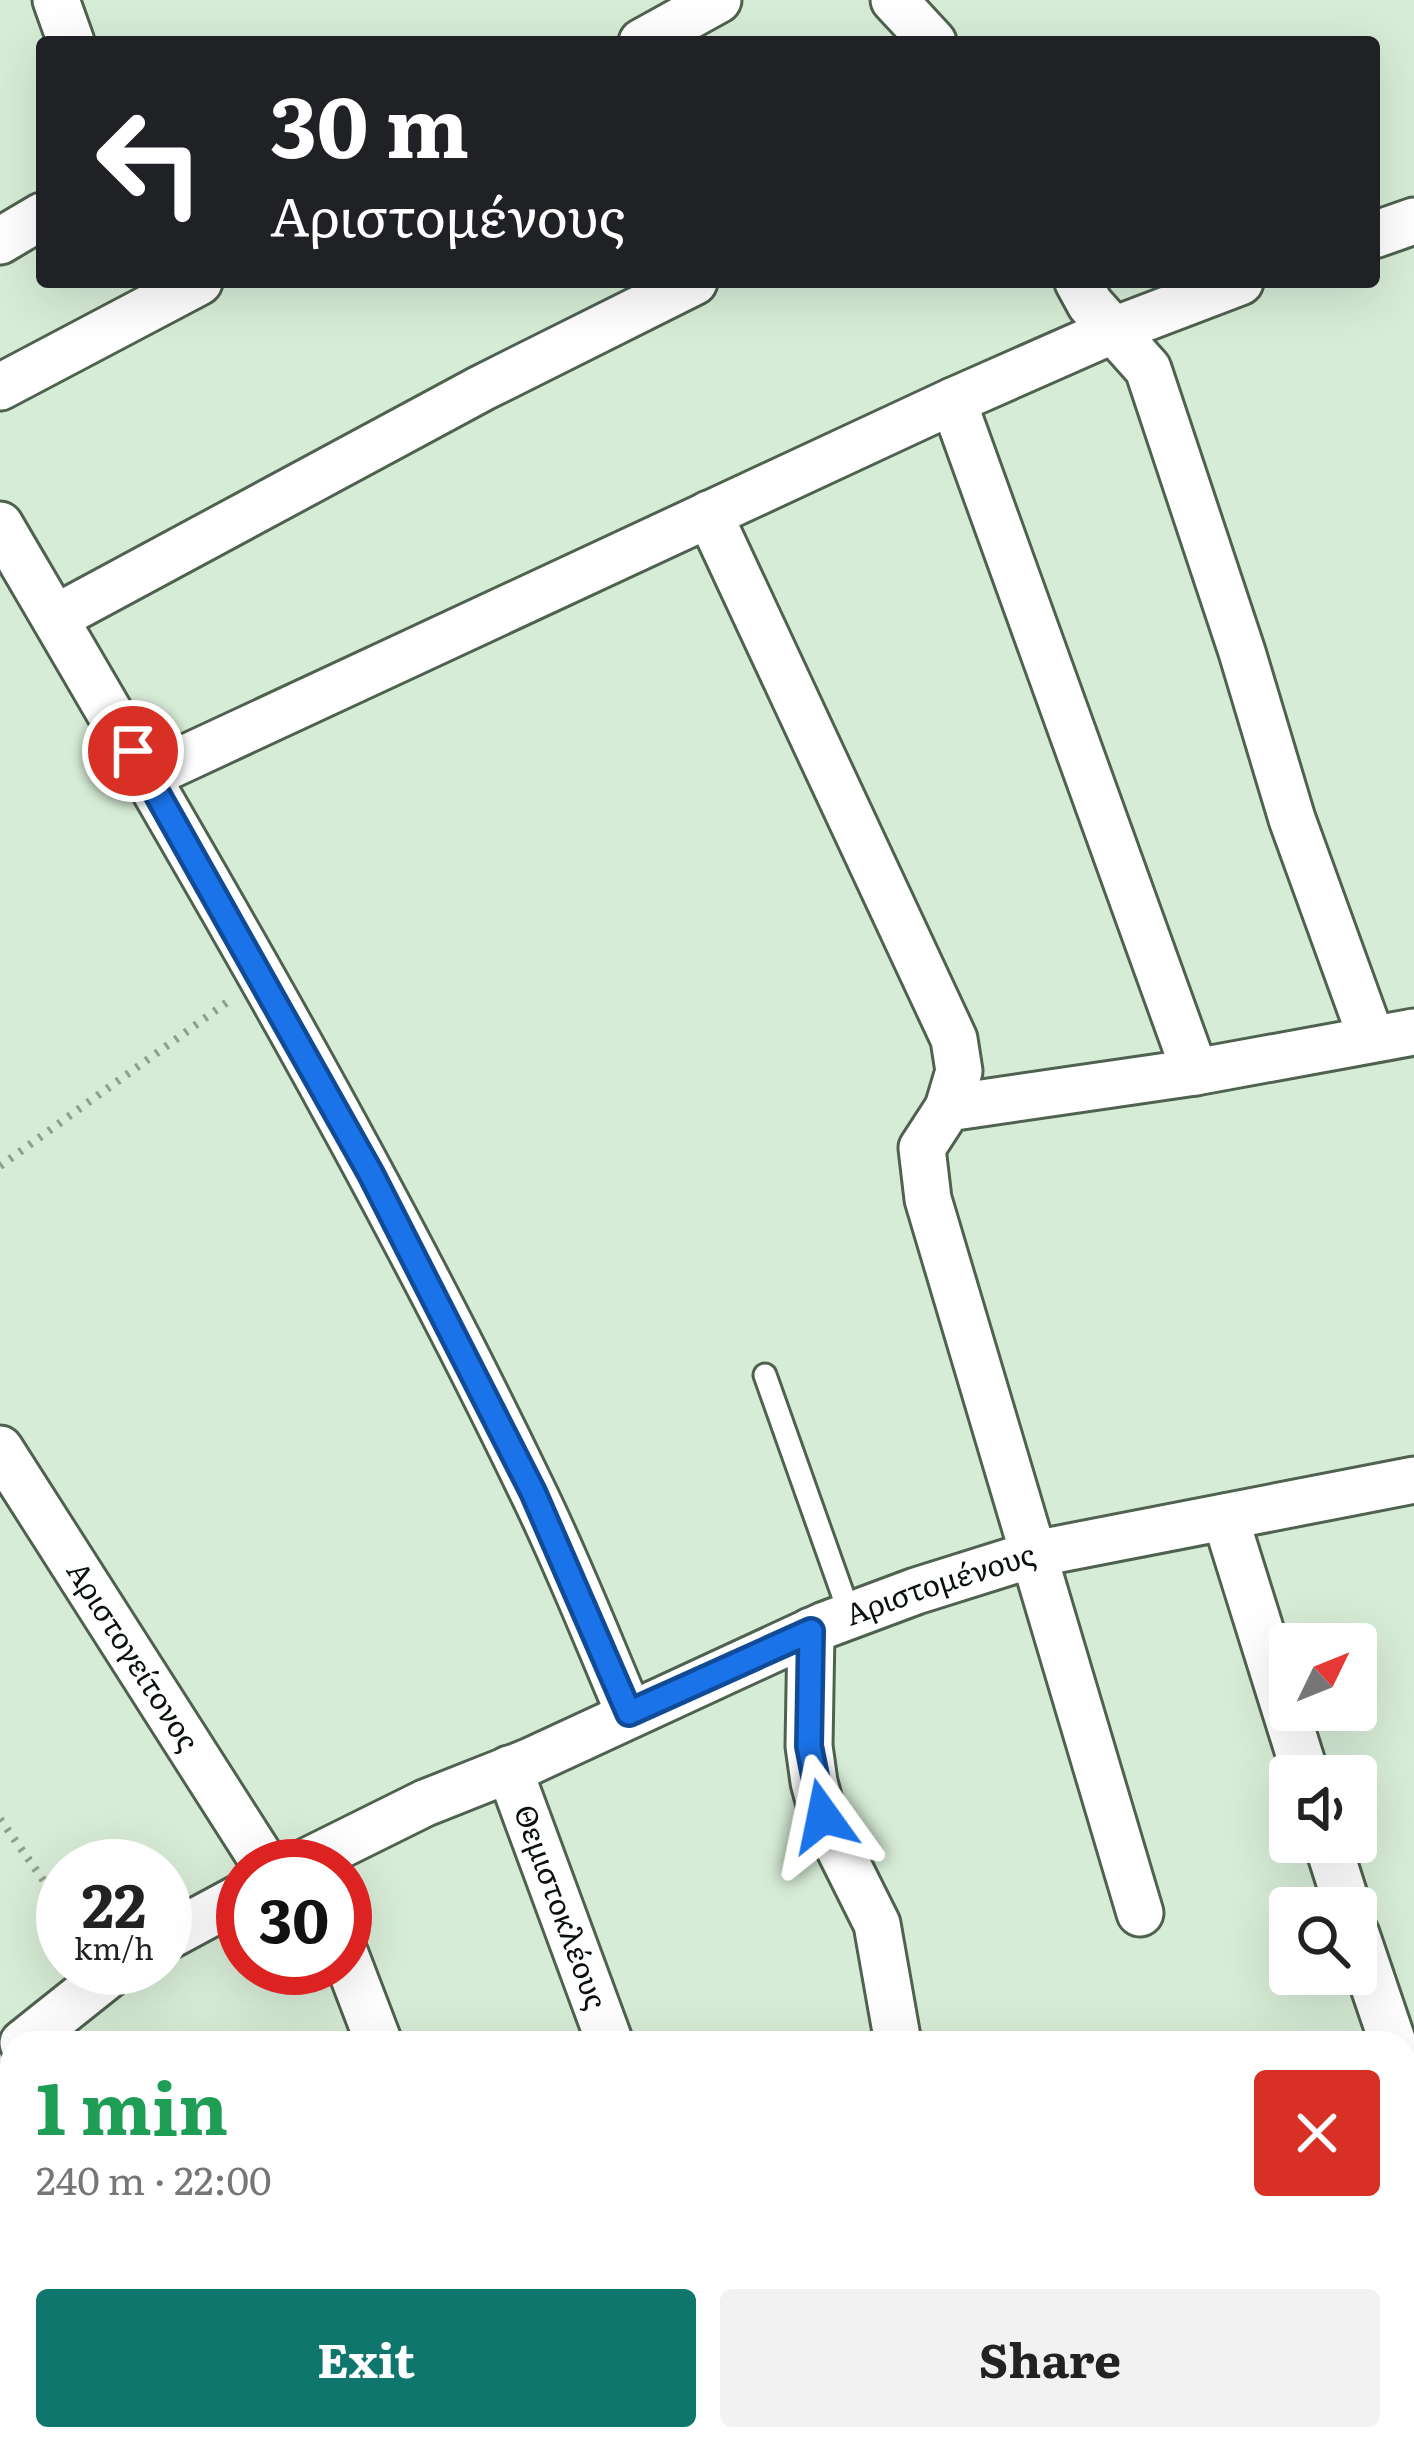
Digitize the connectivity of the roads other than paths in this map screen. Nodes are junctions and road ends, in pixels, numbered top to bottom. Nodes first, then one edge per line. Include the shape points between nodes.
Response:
1 (56, 0) edge
2 (718, 0) edge
3 (69, 36) edge
4 (653, 36) edge
5 (36, 220) edge
6 (1414, 221) edge
7 (1380, 233) edge
8 (0, 241) edge
9 (189, 288) edge
10 (682, 288) edge
11 (1081, 288) edge
12 (1224, 288) edge
13 (1114, 330) junction
14 (0, 387) edge
15 (953, 401) junction
16 (709, 514) junction
17 (0, 525) edge
18 (55, 619) junction
19 (147, 776) junction
20 (1393, 1034) edge
21 (1195, 1072) junction
22 (948, 1108) junction
23 (765, 1376) dead end
24 (0, 1449) edge
25 (1414, 1480) edge
26 (1225, 1517) junction
27 (1034, 1554) junction
28 (831, 1623) junction
29 (629, 1713) junction
30 (1299, 1755) edge
31 (509, 1769) junction
32 (278, 1839) edge
33 (350, 1839) edge
34 (1140, 1913) dead end
35 (84, 1995) edge
36 (361, 1995) edge
37 (1377, 1995) edge
38 (38, 2031) edge
39 (374, 2031) edge
40 (606, 2031) edge
41 (896, 2031) edge
42 (1389, 2031) edge

1 - 3 street
2 - 4 street
5 - 8 street
6 - 7 street
9 - 14 street
10 - 18 street
11 - 13 street
12 - 13 street
13 - 15 street
13 - 20 street via 1148,369 1292,819
15 - 16 street
15 - 21 street
16 - 19 street
16 - 22 street via 954,1040 959,1071
17 - 18 street
18 - 19 street
19 - 29 street via 472,1369
20 - 21 street
21 - 22 street
22 - 27 street via 922,1148 928,1199
23 - 28 lane
24 - 32 street, Αριστογείτονος
25 - 26 street, Αριστομένους
26 - 27 street, Αριστομένους
26 - 30 street
27 - 28 street, Αριστομένους
27 - 34 street
28 - 29 street, Αριστομένους
28 - 41 street via 809,1746 814,1782 877,1924
29 - 31 street, Αριστομένους
31 - 33 street, Αριστομένους
31 - 40 street, Θεμιστοκλέους
35 - 38 street
36 - 39 street
37 - 42 street

